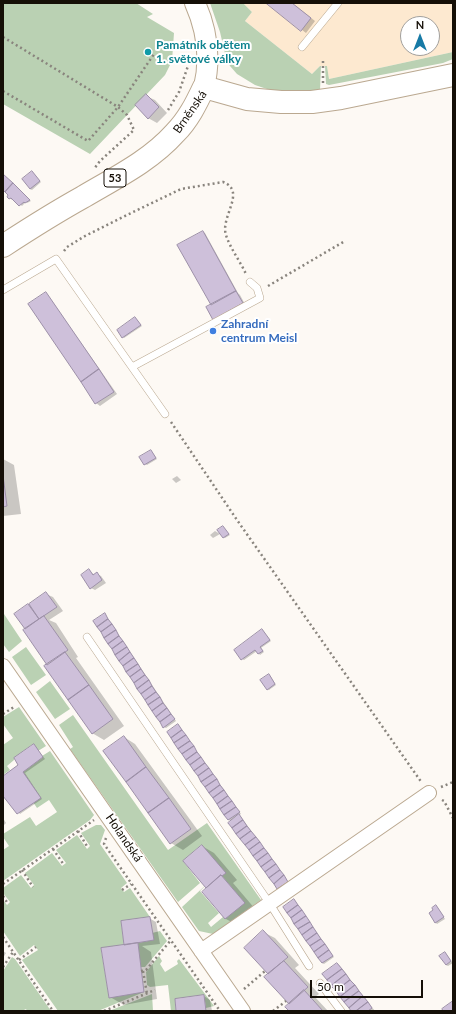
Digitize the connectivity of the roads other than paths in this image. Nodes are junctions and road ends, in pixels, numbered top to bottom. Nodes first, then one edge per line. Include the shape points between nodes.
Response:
1 (195, 3) edge
2 (338, 3) edge
3 (302, 47) dead end
4 (453, 75) edge
5 (204, 87) junction
6 (3, 246) edge
7 (250, 282) road end
8 (3, 290) edge
9 (132, 367) junction
10 (165, 414) road end
11 (87, 637) dead end
12 (3, 666) edge
13 (428, 793) road end
14 (270, 904) junction
15 (201, 951) junction
16 (309, 966) dead end
17 (320, 983) dead end
18 (243, 1011) edge
19 (341, 1011) edge

1 - 5 main road via 208,48
2 - 3 lane
4 - 5 main road, Brněnská via 341,98 305,102 247,99
5 - 6 main road, Brněnská / 53 via 183,124 154,152
7 - 9 lane via 257,288 260,298
8 - 9 lane via 56,258
9 - 10 lane
11 - 14 lane
12 - 15 street, Holandská
13 - 14 street
14 - 15 street
14 - 16 lane
15 - 18 street, Holandská
17 - 19 lane

